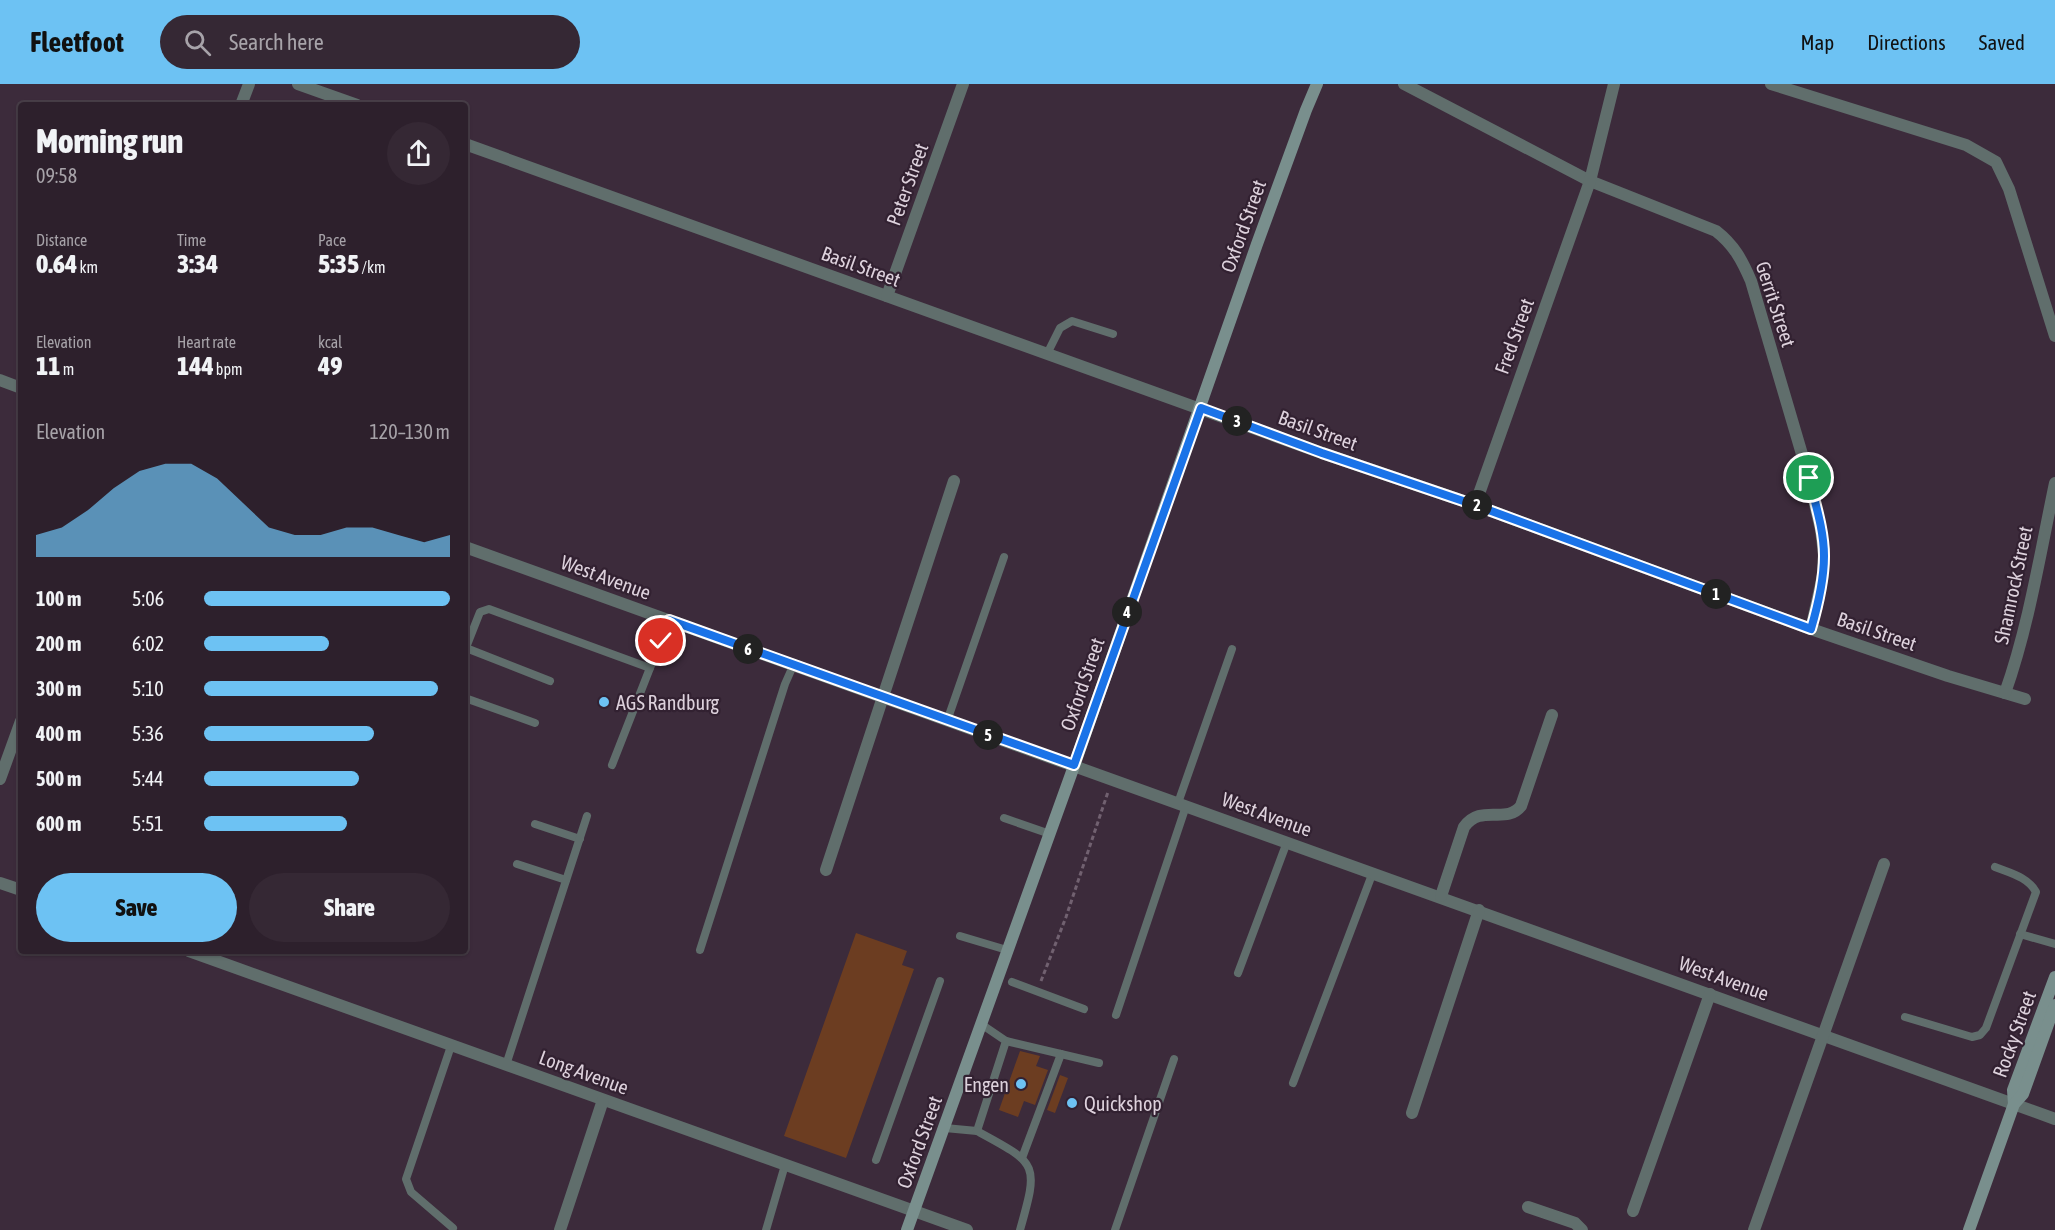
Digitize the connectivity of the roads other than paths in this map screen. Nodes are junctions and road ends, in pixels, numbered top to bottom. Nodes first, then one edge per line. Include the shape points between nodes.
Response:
1 (249, 84) edge
2 (298, 84) edge
3 (963, 84) edge
4 (1317, 84) edge
5 (1404, 84) edge
6 (1614, 84) edge
7 (1771, 84) edge
8 (243, 102) edge
9 (349, 102) edge
10 (468, 145) edge
11 (1590, 181) junction
12 (887, 296) junction
13 (1113, 334) dead end
14 (2055, 336) edge
15 (1047, 354) junction
16 (0, 380) edge
17 (18, 387) edge
18 (1201, 408) junction
19 (954, 481) dead end
20 (2055, 483) edge
21 (1475, 505) junction
22 (468, 548) edge
23 (1004, 557) dead end
24 (669, 620) junction
25 (1811, 629) junction
26 (468, 642) edge
27 (1232, 649) dead end
28 (468, 650) edge
29 (793, 666) junction
30 (650, 669) junction
31 (550, 681) dead end
32 (2006, 693) junction
33 (882, 697) junction
34 (468, 699) edge
35 (2025, 699) dead end
36 (1552, 715) dead end
37 (947, 721) junction
38 (535, 723) dead end
39 (18, 729) edge
40 (612, 765) dead end
41 (1074, 765) junction
42 (0, 779) edge
43 (1182, 804) junction
44 (587, 816) dead end
45 (1004, 818) dead end
46 (535, 824) dead end
47 (1050, 834) junction
48 (580, 839) junction
49 (1287, 842) junction
50 (517, 864) dead end
51 (1884, 864) dead end
52 (1995, 867) dead end
53 (826, 870) dead end
54 (1373, 872) junction
55 (566, 880) junction
56 (0, 883) edge
57 (18, 889) edge
58 (1441, 896) junction
59 (1479, 910) junction
60 (2020, 934) junction
61 (960, 936) dead end
62 (2055, 944) edge
63 (700, 950) dead end
64 (1007, 950) junction
65 (197, 954) edge
66 (1238, 973) dead end
67 (2055, 978) edge
68 (940, 981) dead end
69 (1012, 982) dead end
70 (1710, 994) junction
71 (2055, 1005) edge
72 (1084, 1009) dead end
73 (1116, 1015) dead end
74 (1905, 1017) dead end
75 (981, 1023) junction
76 (1824, 1035) junction
77 (1006, 1041) junction
78 (451, 1046) junction
79 (1060, 1054) junction
80 (1174, 1059) dead end
81 (1099, 1063) dead end
82 (506, 1065) junction
83 (1293, 1083) dead end
84 (603, 1100) junction
85 (2014, 1104) junction
86 (1412, 1113) dead end
87 (2055, 1119) edge
88 (945, 1128) junction
89 (978, 1131) junction
90 (1022, 1158) junction
91 (876, 1160) dead end
92 (785, 1165) junction
93 (1528, 1207) dead end
94 (915, 1210) junction
95 (1633, 1210) dead end
96 (453, 1228) dead end
97 (560, 1230) edge
98 (766, 1230) edge
99 (908, 1230) edge
100 (967, 1230) edge
101 (1020, 1230) edge
102 (1115, 1230) edge
103 (1582, 1230) edge
104 (1754, 1230) edge
105 (1969, 1230) edge

1 - 8 street
2 - 9 street
3 - 12 street, Peter Street
4 - 18 street, Oxford Street
5 - 11 street, Gerrit Street
6 - 11 street
7 - 14 street via 1966,145 1996,162 2009,189
10 - 12 street, Basil Street
11 - 21 street, Fred Street
11 - 25 street, Gerrit Street via 1716,231 1738,253 1751,281 1821,530 1823,575
12 - 15 street, Basil Street
13 - 15 lane via 1072,321 1060,328
15 - 18 street, Basil Street
16 - 17 street
18 - 21 street, Basil Street
18 - 41 street, Oxford Street
19 - 33 street
20 - 32 street, Shamrock Street via 2024,632
21 - 25 street, Basil Street
22 - 24 street, West Avenue
23 - 37 lane
24 - 29 street, West Avenue
24 - 30 lane
25 - 32 street, Basil Street
26 - 30 lane via 480,612 489,609
27 - 43 lane
28 - 31 lane
29 - 33 street, West Avenue
29 - 63 lane
30 - 40 lane
32 - 35 street, Basil Street
33 - 37 street, West Avenue
33 - 53 street
34 - 38 lane
36 - 58 street via 1521,806 1511,813 1478,815 1468,821
37 - 41 street, West Avenue
39 - 42 street
41 - 43 street, West Avenue
41 - 47 street, Oxford Street
43 - 49 street, West Avenue
43 - 73 lane
44 - 48 lane
45 - 47 lane
46 - 48 lane
47 - 64 street, Oxford Street
48 - 55 lane
49 - 54 street, West Avenue
49 - 66 lane
50 - 55 lane
51 - 76 street
52 - 60 lane via 2025,879 2036,892
54 - 58 street, West Avenue
54 - 83 lane
55 - 82 lane
56 - 57 street
58 - 59 street, West Avenue
59 - 70 street, West Avenue
59 - 86 street
60 - 62 lane
60 - 74 lane via 1986,1028 1980,1035 1972,1037
61 - 64 lane
64 - 75 street, Oxford Street
65 - 78 street, Long Avenue
67 - 85 street, Rocky Street via 2013,1090
68 - 91 lane
69 - 72 lane
70 - 76 street, West Avenue
70 - 95 street
71 - 85 street, Rocky Street via 2023,1094
75 - 77 lane
75 - 88 street, Oxford Street
76 - 85 street, West Avenue
76 - 104 street
77 - 79 lane
77 - 89 lane
78 - 82 street, Long Avenue
78 - 96 lane via 406,1179 411,1192
79 - 81 lane
79 - 90 lane
80 - 102 lane
82 - 84 street, Long Avenue
84 - 92 street, Long Avenue
84 - 97 street
85 - 87 street, West Avenue
85 - 105 street, Rocky Street
88 - 89 lane
88 - 94 street, Oxford Street
89 - 90 lane
90 - 101 lane via 1032,1178
92 - 94 street, Long Avenue
92 - 98 lane
93 - 103 street via 1575,1223
94 - 99 street, Oxford Street
94 - 100 street, Long Avenue

